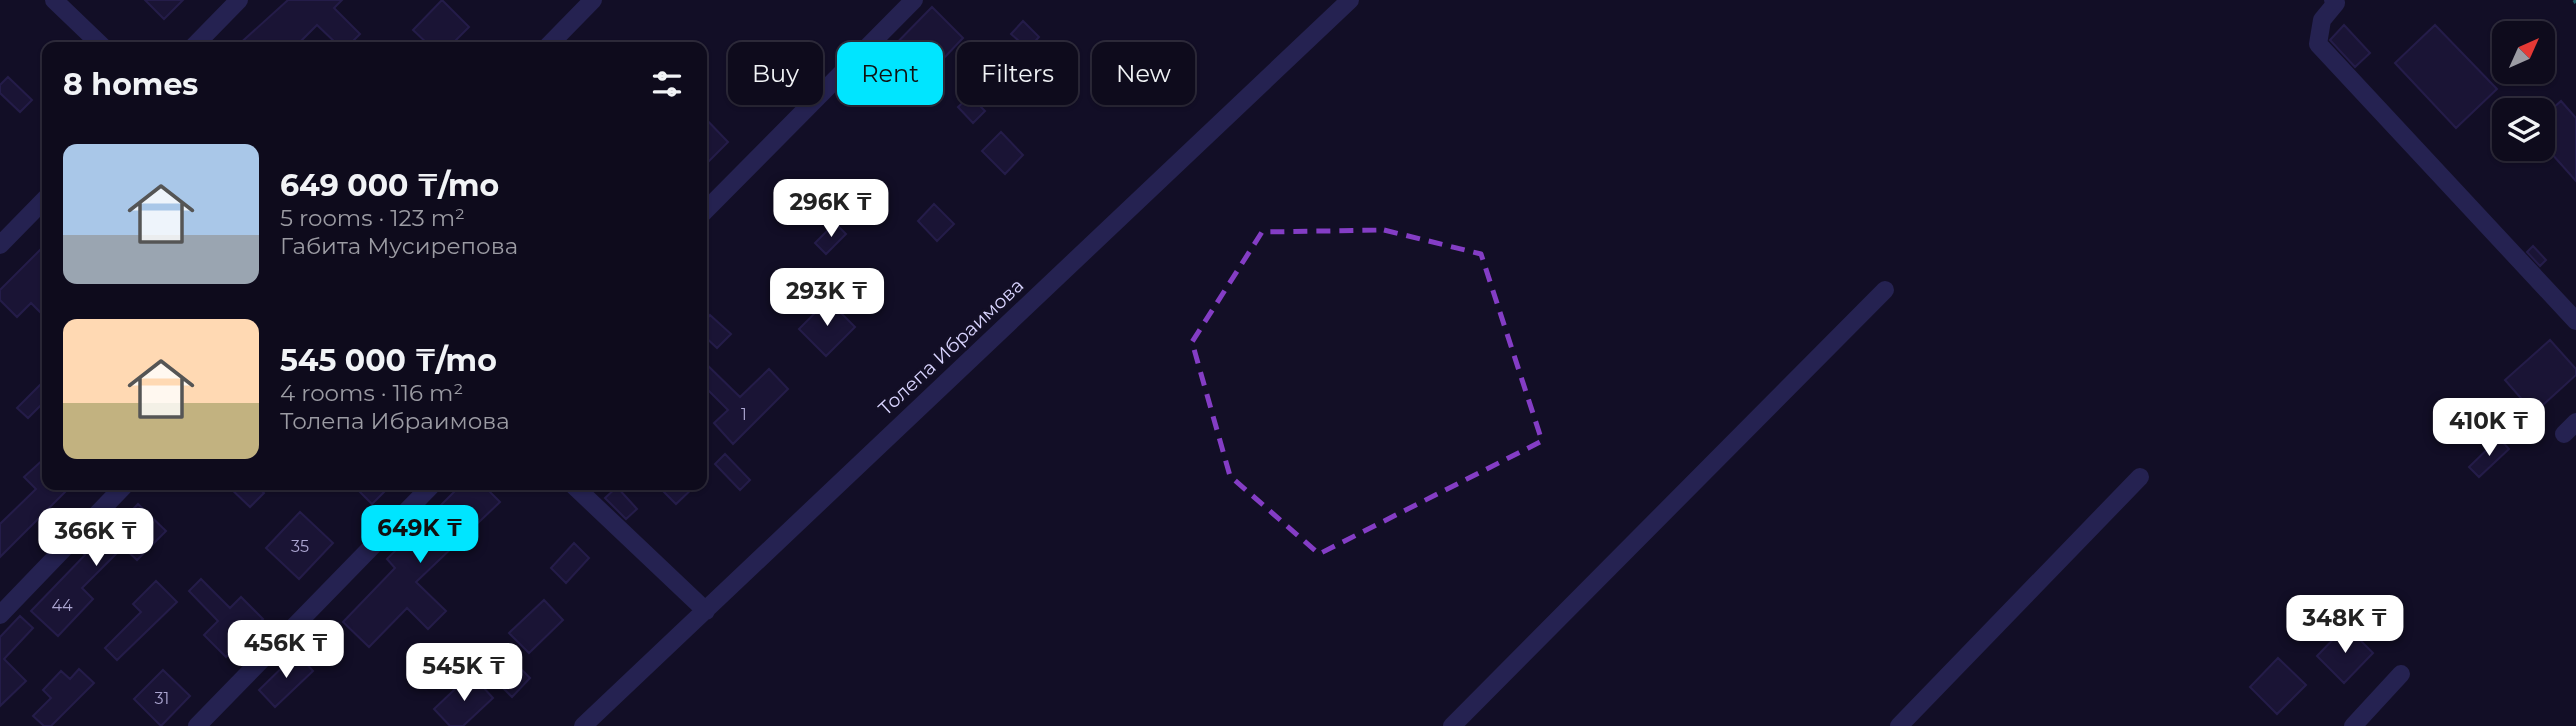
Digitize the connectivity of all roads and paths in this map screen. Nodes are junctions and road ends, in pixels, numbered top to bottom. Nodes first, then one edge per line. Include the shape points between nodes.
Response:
1 (54, 0) edge
2 (239, 0) edge
3 (593, 0) edge
4 (914, 0) edge
5 (1350, 0) edge
6 (2333, 0) edge
7 (98, 42) edge
8 (198, 42) edge
9 (552, 42) edge
10 (42, 202) edge
11 (707, 209) edge
12 (0, 245) edge
13 (1885, 290) dead end
14 (2576, 321) edge
15 (2140, 477) dead end
16 (120, 490) edge
17 (427, 490) edge
18 (578, 490) edge
19 (706, 611) junction
20 (0, 615) edge
21 (2401, 674) dead end
22 (197, 726) edge
23 (583, 726) edge
24 (1452, 726) edge
25 (1899, 726) edge
26 (2353, 726) edge

1 - 7 street
2 - 8 street
3 - 9 street
4 - 11 street
5 - 19 street, Толепа Ибраимова
6 - 14 street via 2336,3 2322,20 2318,44
10 - 12 street
13 - 24 street
15 - 25 street
16 - 20 street
17 - 22 street
18 - 19 street
19 - 23 street, Толепа Ибраимова
21 - 26 street

